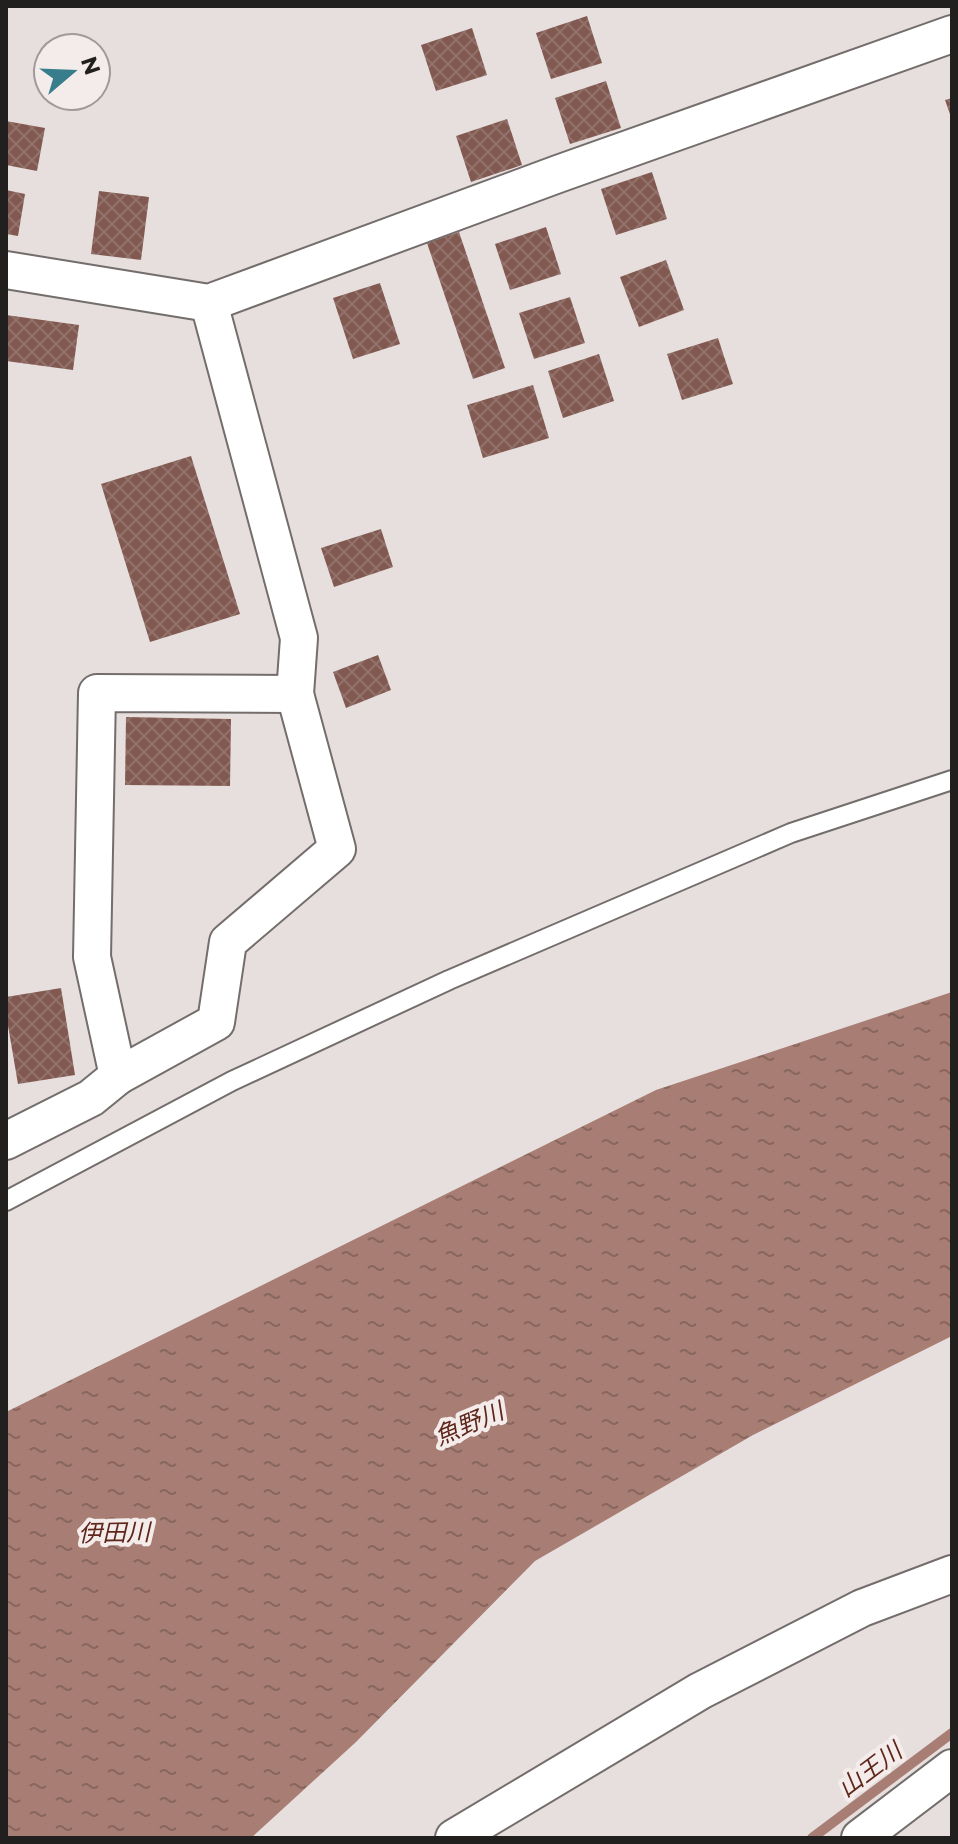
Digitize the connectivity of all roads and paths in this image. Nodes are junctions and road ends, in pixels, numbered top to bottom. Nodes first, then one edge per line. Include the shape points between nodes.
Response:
1 (952, 34) edge
2 (6, 270) edge
3 (209, 303) junction
4 (295, 694) junction
5 (952, 780) edge
6 (118, 1076) junction
7 (6, 1141) edge
8 (6, 1201) edge
9 (952, 1574) edge
10 (952, 1768) edge
11 (454, 1838) edge
12 (860, 1838) edge

1 - 3 street
2 - 3 street
3 - 4 street via 299,638
4 - 6 street via 337,849 228,942 216,1022
4 - 6 street via 97,693 92,957
5 - 8 lane via 791,833 449,980 232,1081
6 - 7 street via 91,1098
9 - 11 street via 862,1608 700,1691
10 - 12 street

